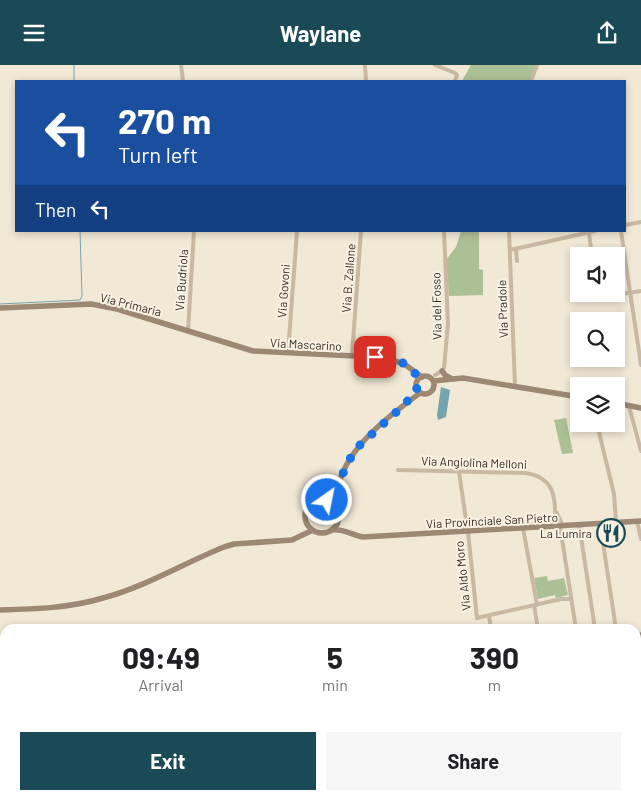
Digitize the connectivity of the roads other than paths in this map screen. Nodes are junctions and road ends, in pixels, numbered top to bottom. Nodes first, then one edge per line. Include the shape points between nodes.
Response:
1 (181, 65) edge
2 (365, 65) edge
3 (435, 65) edge
4 (537, 65) edge
5 (183, 80) edge
6 (366, 80) edge
7 (455, 80) edge
8 (531, 80) edge
9 (641, 222) edge
10 (626, 225) edge
11 (194, 232) edge
12 (297, 232) edge
13 (361, 232) edge
14 (444, 232) edge
15 (509, 232) edge
16 (592, 232) edge
17 (621, 232) edge
18 (589, 233) junction
19 (591, 247) edge
20 (516, 249) junction
21 (510, 250) junction
22 (517, 261) dead end
23 (641, 291) edge
24 (630, 293) junction
25 (625, 294) edge
26 (0, 308) edge
27 (188, 331) junction
28 (253, 351) joint
29 (288, 353) junction
30 (352, 356) junction
31 (641, 365) edge
32 (442, 371) junction
33 (420, 378) junction
34 (452, 379) junction
35 (434, 380) junction
36 (515, 385) junction
37 (418, 391) junction
38 (570, 395) edge
39 (625, 405) edge
40 (629, 406) junction
41 (641, 408) edge
42 (599, 432) edge
43 (641, 451) edge
44 (398, 470) dead end
45 (459, 472) junction
46 (337, 489) junction
47 (327, 500) junction
48 (338, 509) junction
49 (556, 511) junction
50 (339, 520) junction
51 (466, 520) junction
52 (616, 521) junction
53 (639, 521) edge
54 (307, 522) junction
55 (600, 523) junction
56 (579, 525) junction
57 (560, 526) junction
58 (523, 528) junction
59 (313, 530) junction
60 (332, 530) junction
61 (345, 531) junction
62 (468, 532) junction
63 (301, 534) junction
64 (641, 539) edge
65 (572, 599) junction
66 (536, 605) junction
67 (0, 610) edge
68 (488, 615) junction
69 (490, 624) edge
70 (538, 624) edge
71 (575, 624) edge
72 (594, 624) edge
73 (615, 624) edge

1 - 5 street
2 - 6 street
3 - 7 street via 455,73
4 - 8 street
9 - 10 street
11 - 27 street, Via Budriola
12 - 29 street, Via Govoni
13 - 30 street, Via B. Zallone
14 - 32 street, Via del Fosso via 448,325
15 - 21 street, Via Pradole
16 - 18 street
17 - 24 street
18 - 19 street
18 - 20 street
20 - 21 street
20 - 22 street
21 - 36 street, Via Pradole
23 - 24 street
24 - 25 street
24 - 31 street
26 - 27 street, Via Primaria via 91,305 117,309
27 - 28 street, Via Primaria
28 - 29 street, Via Mascarino
29 - 30 street, Via Mascarino
30 - 33 street, Via Mascarino via 403,363
32 - 34 street
32 - 35 street
33 - 35 street
33 - 37 street via 416,384
34 - 35 street
34 - 36 street
35 - 37 street via 428,394
36 - 38 street
37 - 46 street via 360,445 347,463
39 - 40 street
40 - 41 street
40 - 43 street
42 - 52 street via 614,494
44 - 45 street, Via Angiolina Melloni
45 - 49 street, Via Angiolina Melloni via 538,476 551,488
45 - 51 street
46 - 47 street
46 - 48 street
47 - 48 street
47 - 54 street via 310,505 306,513
48 - 50 street
49 - 57 street, Via Angiolina Melloni
49 - 57 street, Via Angiolina Melloni
50 - 60 street
50 - 61 street
51 - 62 street
51 - 62 street
52 - 53 street, Via Provinciale San Pietro
52 - 55 street, Via Provinciale San Pietro
53 - 64 street
54 - 59 street
54 - 63 street
55 - 56 street, Via Provinciale San Pietro
55 - 73 street
56 - 57 street, Via Provinciale San Pietro
56 - 72 street
57 - 58 street, Via Provinciale San Pietro
57 - 65 street
58 - 62 street, Via Provinciale San Pietro
58 - 66 street
59 - 60 street via 324,533
59 - 63 street
60 - 61 street, Via Provinciale San Pietro
61 - 62 street, Via Provinciale San Pietro via 362,537
62 - 68 street, Via Aldo Moro via 477,618
63 - 67 street via 292,540 224,547 104,598 57,607
65 - 66 street
65 - 71 street
66 - 68 street
66 - 70 street
68 - 69 street

